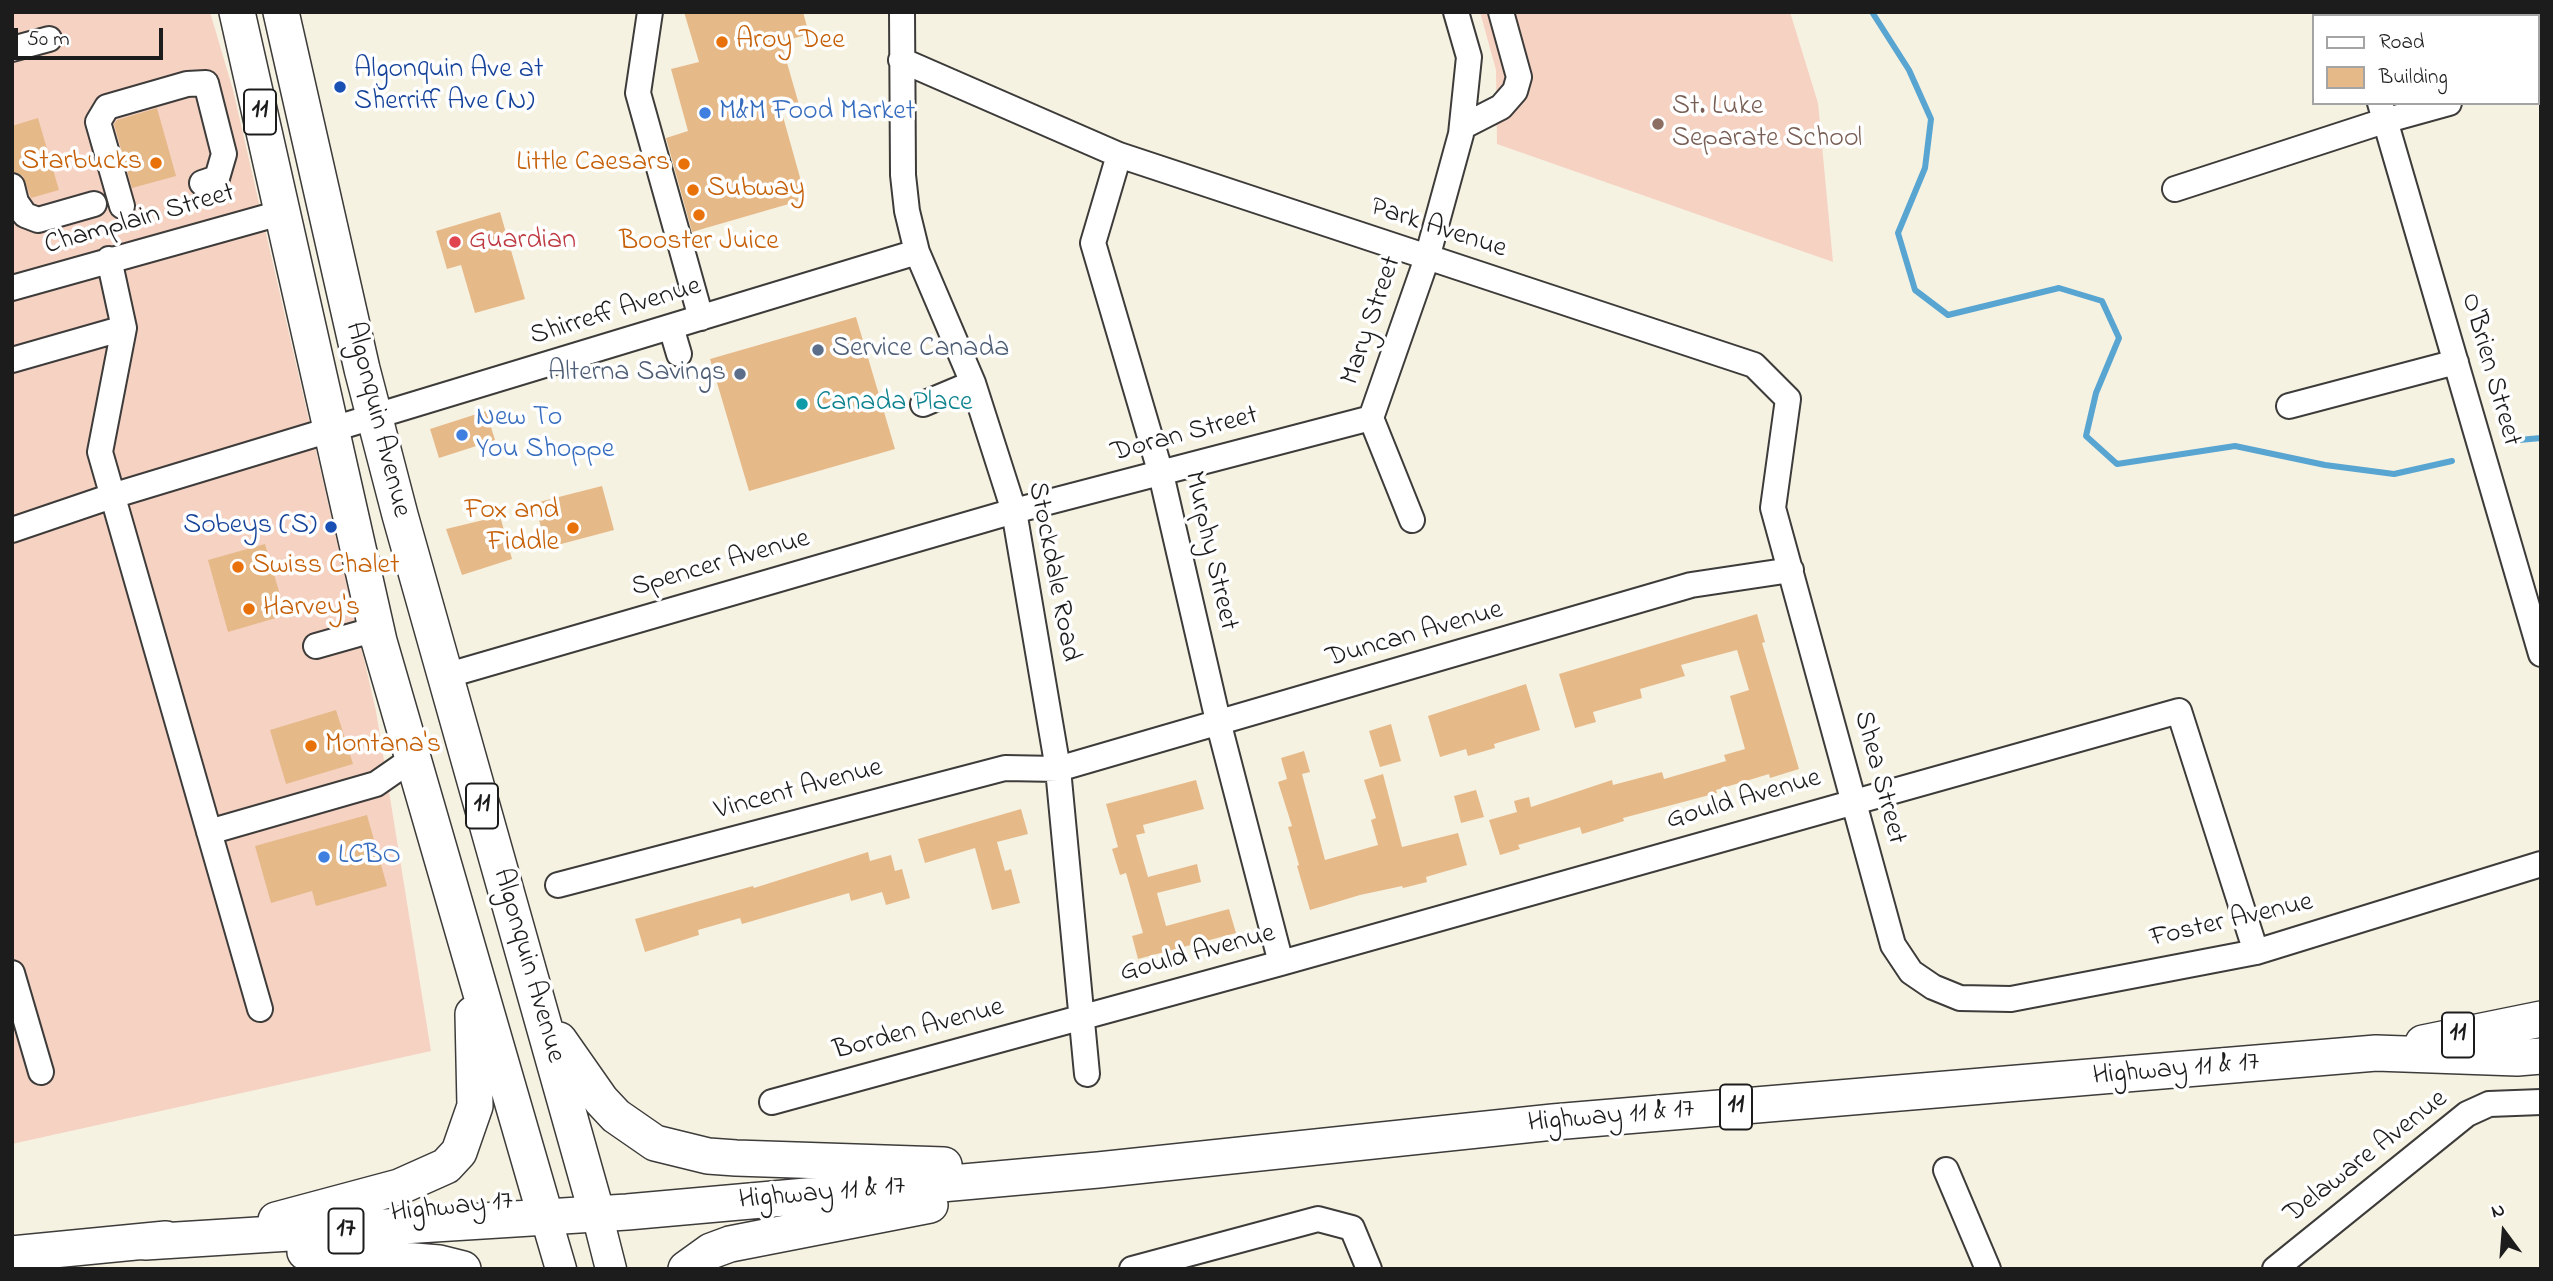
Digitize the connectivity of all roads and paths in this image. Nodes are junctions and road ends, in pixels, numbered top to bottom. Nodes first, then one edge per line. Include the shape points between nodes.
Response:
1 (237, 12) edge
2 (281, 12) edge
3 (650, 12) edge
4 (902, 12) edge
5 (1456, 12) edge
6 (1501, 12) edge
7 (49, 39) dead end
8 (12, 49) edge
9 (901, 60) junction
10 (2434, 105) edge
11 (2382, 112) edge
12 (1462, 127) junction
13 (1119, 155) junction
14 (202, 183) dead end
15 (12, 186) edge
16 (2175, 189) dead end
17 (94, 204) dead end
18 (122, 206) dead end
19 (284, 212) junction
20 (917, 252) junction
21 (1427, 258) junction
22 (109, 259) junction
23 (12, 288) edge
24 (701, 318) junction
25 (671, 327) junction
26 (124, 328) junction
27 (679, 354) dead end
28 (12, 360) edge
29 (2456, 362) junction
30 (972, 383) junction
31 (923, 404) dead end
32 (2289, 406) dead end
33 (374, 417) junction
34 (1371, 418) junction
35 (332, 429) junction
36 (1161, 474) junction
37 (112, 496) junction
38 (1014, 511) junction
39 (1412, 520) dead end
40 (13, 525) edge
41 (1791, 570) junction
42 (376, 629) junction
43 (316, 646) dead end
44 (2541, 654) edge
45 (445, 676) junction
46 (1219, 725) junction
47 (412, 759) junction
48 (1058, 769) junction
49 (1852, 800) junction
50 (209, 832) junction
51 (2541, 864) edge
52 (558, 885) dead end
53 (2256, 952) junction
54 (472, 961) junction
55 (1281, 963) junction
56 (12, 973) edge
57 (1933, 987) joint
58 (538, 1008) junction
59 (260, 1009) dead end
60 (1082, 1018) junction
61 (2541, 1019) edge
62 (2375, 1053) junction
63 (2541, 1056) edge
64 (41, 1072) dead end
65 (1087, 1074) dead end
66 (2541, 1101) edge
67 (772, 1102) dead end
68 (1098, 1170) junction
69 (1946, 1170) dead end
70 (595, 1204) junction
71 (543, 1209) junction
72 (145, 1242) junction
73 (12, 1254) edge
74 (463, 1269) edge
75 (561, 1269) edge
76 (611, 1269) edge
77 (686, 1269) edge
78 (1132, 1269) edge
79 (1369, 1269) edge
80 (1988, 1269) edge
81 (2276, 1269) edge

1 - 19 highway, Algonquin Avenue / 11
2 - 33 highway, Algonquin Avenue / 11
3 - 24 street via 638,93
4 - 9 street, Stockdale Road
5 - 12 street, Mary Street via 1469,57
6 - 12 street via 1519,77 1515,92 1501,107
7 - 8 street
9 - 13 street, Park Avenue
9 - 20 street, Stockdale Road via 903,174
10 - 11 street
11 - 16 street
11 - 29 street, O'Brien Street
12 - 21 street, Mary Street
13 - 21 street, Park Avenue
13 - 36 street, Murphy Street via 1093,243
14 - 18 street via 217,178 224,154 206,83 187,84 107,107 98,122
15 - 17 street via 25,215 38,220
19 - 22 street, Champlain Street
19 - 35 highway, Algonquin Avenue / 11
20 - 24 street, Shirreff Avenue
20 - 30 street, Stockdale Road
21 - 34 street, Mary Street
21 - 41 street, Park Avenue via 1754,365 1787,400 1773,508
22 - 23 street, Champlain Street
22 - 26 street
24 - 25 street, Shirreff Avenue
25 - 27 street
25 - 33 street, Shirreff Avenue
26 - 28 street
26 - 37 street via 100,452
29 - 32 street
29 - 44 street, O'Brien Street
30 - 31 street
30 - 38 street, Stockdale Road
33 - 35 street, Shirreff Avenue
33 - 45 highway, Algonquin Avenue / 11
34 - 36 street, Doran Street
34 - 39 street, Mary Street
35 - 37 street, Shirreff Avenue
35 - 42 highway, Algonquin Avenue / 11
36 - 38 street, Doran Street
36 - 46 street, Murphy Street
37 - 40 street, Shirreff Avenue
37 - 50 street
38 - 45 street, Spencer Avenue
38 - 48 street, Stockdale Road
41 - 46 street, Duncan Avenue via 1690,586
41 - 49 street, Shea Street
42 - 43 street
42 - 47 highway, Algonquin Avenue / 11
45 - 58 highway, Algonquin Avenue / 11
46 - 48 street, Duncan Avenue
46 - 55 street, Murphy Street
47 - 50 street via 376,784
47 - 54 highway, Algonquin Avenue / 11
48 - 52 street, Vincent Avenue via 1005,768
48 - 60 street, Stockdale Road
49 - 53 street, Gould Avenue via 2179,711
49 - 55 street, Gould Avenue
49 - 57 street, Shea Street via 1893,945 1911,971
50 - 59 street
51 - 53 street, Foster Avenue
53 - 57 street, Foster Avenue via 2011,999 1960,998
54 - 71 highway, Algonquin Avenue / 11
54 - 72 highway via 475,1106 459,1152 446,1166 399,1187 243,1229
55 - 60 street, Gould Avenue
56 - 64 street
58 - 68 highway via 601,1100 634,1130 667,1147 736,1158
58 - 70 highway, Algonquin Avenue / 11
60 - 65 street, Stockdale Road
60 - 67 street, Borden Avenue
61 - 62 highway, Highway 11 & 17 / 11
62 - 63 highway, Highway 11 & 17 / 11
62 - 68 highway, Highway 11 & 17 / 11 via 1553,1122
66 - 81 street, Delaware Avenue via 2489,1104 2468,1114
68 - 70 highway, Highway 11 & 17 / 11
68 - 77 highway via 730,1244
69 - 80 street
70 - 71 highway, Highway 11 & 17 / 11
70 - 76 main road, Algonquin Avenue
71 - 72 highway, Highway 17 / 17
71 - 75 main road, Algonquin Avenue
72 - 73 highway, Highway 17 / 17
72 - 74 highway via 351,1255
78 - 79 street via 1318,1219 1352,1228

